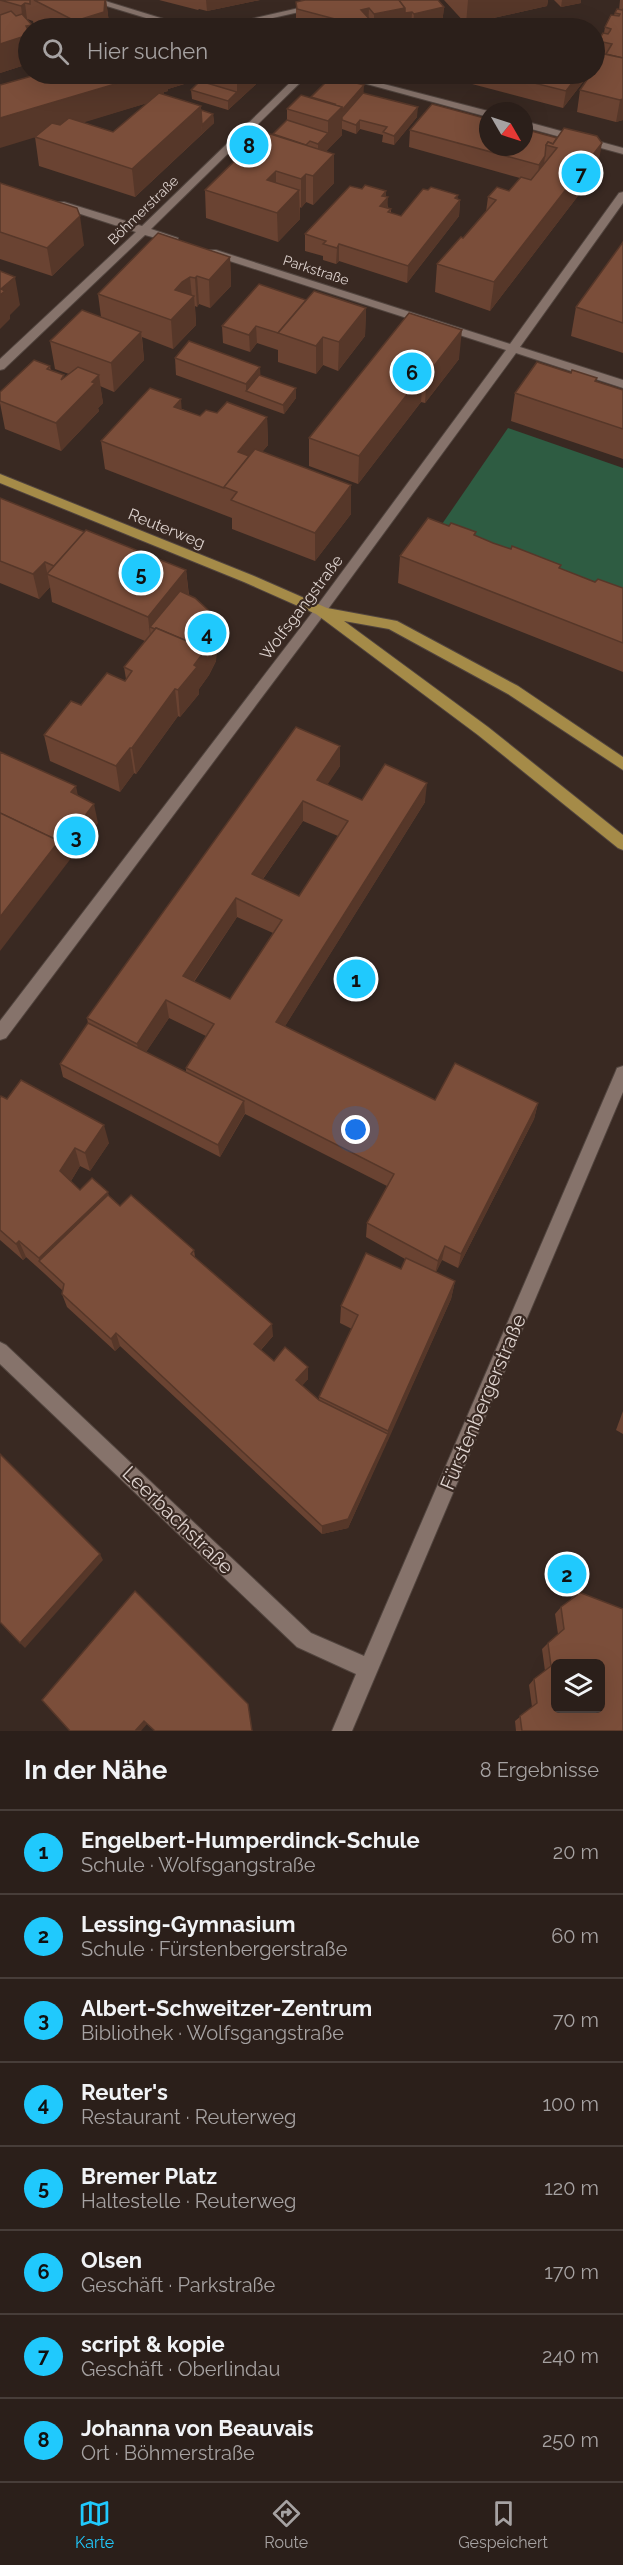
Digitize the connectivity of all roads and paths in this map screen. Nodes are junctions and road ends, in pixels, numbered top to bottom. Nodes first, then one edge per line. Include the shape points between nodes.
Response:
1 (92, 0) edge
2 (347, 0) edge
3 (267, 17) joint
4 (154, 18) edge
5 (262, 18) edge
6 (294, 84) edge
7 (373, 84) edge
8 (479, 112) edge
9 (533, 126) edge
10 (623, 151) edge
11 (623, 195) edge
12 (44, 199) edge
13 (144, 231) junction
14 (515, 348) junction
15 (0, 366) edge
16 (623, 384) edge
17 (0, 478) edge
18 (321, 611) junction
19 (623, 764) edge
20 (623, 844) edge
21 (0, 1033) edge
22 (623, 1073) edge
23 (0, 1351) edge
24 (369, 1669) junction
25 (342, 1731) edge

1 - 4 street
2 - 3 street
3 - 5 street
6 - 13 street, Böhmerstraße
7 - 8 street
9 - 10 street
11 - 14 street, Wolfsgangstraße
12 - 13 street, Parkstraße
13 - 14 street, Parkstraße
13 - 15 street, Böhmerstraße
14 - 16 street, Parkstraße
14 - 18 street, Wolfsgangstraße
17 - 18 main road, Reuterweg
18 - 19 main road via 392,625 513,690
18 - 20 main road via 483,731
18 - 21 street, Wolfsgangstraße
22 - 24 street, Fürstenbergerstraße
23 - 24 street, Leerbachstraße via 304,1640
24 - 25 street, Fürstenbergerstraße

